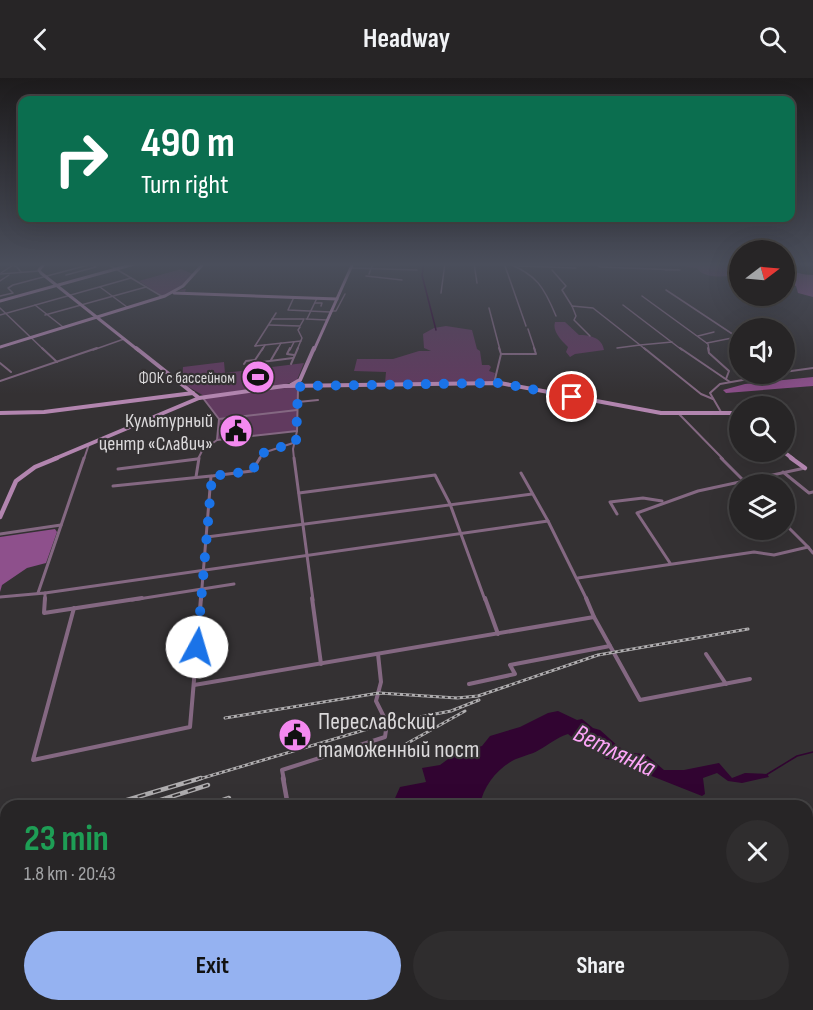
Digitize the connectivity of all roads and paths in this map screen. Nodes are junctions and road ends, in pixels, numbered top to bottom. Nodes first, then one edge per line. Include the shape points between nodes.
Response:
1 (30, 306) edge
2 (37, 306) edge
3 (80, 306) edge
4 (82, 306) edge
5 (133, 306) edge
6 (290, 306) edge
7 (313, 306) edge
8 (333, 306) edge
9 (338, 306) edge
10 (520, 306) edge
11 (552, 306) edge
12 (572, 306) edge
13 (577, 306) edge
14 (625, 306) edge
15 (657, 306) edge
16 (691, 306) edge
17 (0, 308) edge
18 (128, 308) joint
19 (489, 308) dead end
20 (311, 310) junction
21 (331, 311) junction
22 (6, 313) junction
23 (276, 313) dead end
24 (0, 315) edge
25 (45, 315) junction
26 (556, 316) dead end
27 (96, 317) junction
28 (272, 319) junction
29 (305, 319) junction
30 (327, 320) junction
31 (269, 325) junction
32 (300, 326) junction
33 (63, 327) junction
34 (714, 332) dead end
35 (590, 336) dead end
36 (698, 336) junction
37 (31, 337) junction
38 (124, 339) junction
39 (302, 339) junction
40 (294, 342) junction
41 (672, 342) junction
42 (281, 343) junction
43 (707, 344) junction
44 (264, 345) junction
45 (639, 345) junction
46 (0, 346) edge
47 (617, 348) dead end
48 (501, 354) junction
49 (294, 356) junction
50 (255, 360) junction
51 (270, 361) junction
52 (57, 362) junction
53 (0, 363) edge
54 (244, 364) dead end
55 (291, 364) dead end
56 (813, 368) edge
57 (795, 370) edge
58 (11, 372) dead end
59 (726, 379) junction
60 (0, 381) edge
61 (729, 381) edge
62 (729, 382) edge
63 (494, 383) junction
64 (299, 385) junction
65 (193, 393) junction
66 (201, 398) junction
67 (714, 399) junction
68 (318, 400) dead end
69 (297, 403) junction
70 (297, 410) junction
71 (721, 412) junction
72 (0, 413) edge
73 (678, 413) junction
74 (729, 413) edge
75 (219, 418) junction
76 (297, 431) junction
77 (217, 440) junction
78 (296, 442) junction
79 (89, 444) junction
80 (197, 459) junction
81 (795, 460) edge
82 (805, 468) joint
83 (118, 469) dead end
84 (783, 472) junction
85 (521, 473) dead end
86 (737, 474) edge
87 (773, 474) edge
88 (212, 476) junction
89 (196, 477) junction
90 (729, 484) edge
91 (113, 486) dead end
92 (813, 492) edge
93 (299, 493) junction
94 (532, 494) junction
95 (663, 502) junction
96 (450, 504) junction
97 (616, 514) dead end
98 (0, 517) edge
99 (548, 521) junction
100 (304, 524) junction
101 (61, 525) junction
102 (460, 533) junction
103 (0, 534) edge
104 (795, 534) edge
105 (207, 537) junction
106 (808, 547) junction
107 (813, 553) edge
108 (307, 554) junction
109 (670, 563) junction
110 (205, 568) junction
111 (578, 578) junction
112 (234, 584) dead end
113 (203, 589) junction
114 (38, 593) junction
115 (45, 593) junction
116 (0, 597) edge
117 (74, 608) junction
118 (594, 617) junction
119 (498, 634) junction
120 (610, 646) junction
121 (378, 654) junction
122 (706, 654) dead end
123 (321, 664) junction
124 (750, 679) dead end
125 (469, 684) dead end
126 (726, 684) junction
127 (193, 686) junction
128 (287, 800) edge

1 - 22 street
2 - 25 street
3 - 25 street
4 - 27 street
5 - 18 street
6 - 20 street via 288,310
7 - 20 street
8 - 21 street
9 - 21 street
10 - 48 street via 536,354
11 - 26 street
12 - 35 street via 574,320
13 - 45 street via 593,308
14 - 41 street
15 - 36 street
16 - 43 street via 737,337
17 - 22 street
18 - 27 street
19 - 48 street
20 - 21 street
20 - 29 street
21 - 30 street
22 - 24 street
22 - 37 street
23 - 28 street
25 - 33 street
27 - 33 street
27 - 38 street
28 - 29 street
28 - 31 street
29 - 30 street
29 - 32 street
30 - 64 street
31 - 32 street
31 - 44 street via 255,346
32 - 39 street
33 - 37 street
34 - 36 street
36 - 43 street
37 - 46 street
37 - 52 street
38 - 52 street
38 - 65 street
39 - 40 street
39 - 49 street
40 - 42 street
40 - 49 street via 287,354
41 - 45 street
41 - 59 street
42 - 44 street
42 - 51 street
43 - 59 street via 710,353 729,371
44 - 50 street
45 - 47 street
45 - 67 street via 701,394
48 - 63 street
49 - 51 street
49 - 55 street
50 - 51 street via 254,363
50 - 54 street
52 - 60 street
53 - 58 street
56 - 57 street
59 - 61 street
62 - 67 street via 710,393
63 - 64 street
63 - 73 street
64 - 66 street
64 - 69 street
65 - 66 street
65 - 72 street via 44,412
66 - 75 street
66 - 79 street
67 - 71 street
68 - 69 street
69 - 70 street
70 - 75 street
70 - 76 street
71 - 73 street
71 - 74 street
73 - 86 street
75 - 77 street
76 - 77 street
76 - 78 street
77 - 80 street via 200,451
78 - 88 street via 263,453 252,471
78 - 93 street via 293,449
79 - 98 street via 21,475
79 - 101 street
80 - 83 street
80 - 89 street
81 - 82 street
82 - 84 street
84 - 87 street
84 - 92 street via 809,493
85 - 94 street
88 - 89 street
88 - 105 street
89 - 91 street
90 - 95 street
93 - 96 street via 435,475
93 - 100 street
94 - 96 street
94 - 99 street
95 - 97 street via 643,498 610,502
95 - 109 street via 637,513
96 - 100 street
96 - 102 street
99 - 102 street
99 - 111 street
100 - 105 street
100 - 108 street
101 - 103 street
101 - 114 street
102 - 108 street
102 - 119 street
104 - 106 street
105 - 110 street
106 - 107 street
106 - 109 street via 774,555 754,552
108 - 110 street
108 - 123 street
109 - 111 street
110 - 113 street
110 - 115 street
111 - 118 street
112 - 113 street
113 - 117 street
113 - 127 street
114 - 115 street
114 - 116 street
115 - 117 street via 44,613
117 - 127 street via 33,760 190,727
118 - 119 street
118 - 120 street
119 - 121 street
120 - 125 street via 510,665 515,674
120 - 126 street via 640,700
121 - 123 street
121 - 128 street via 381,682 376,701 388,723 388,734 282,770
122 - 126 street
123 - 127 street
124 - 126 street

